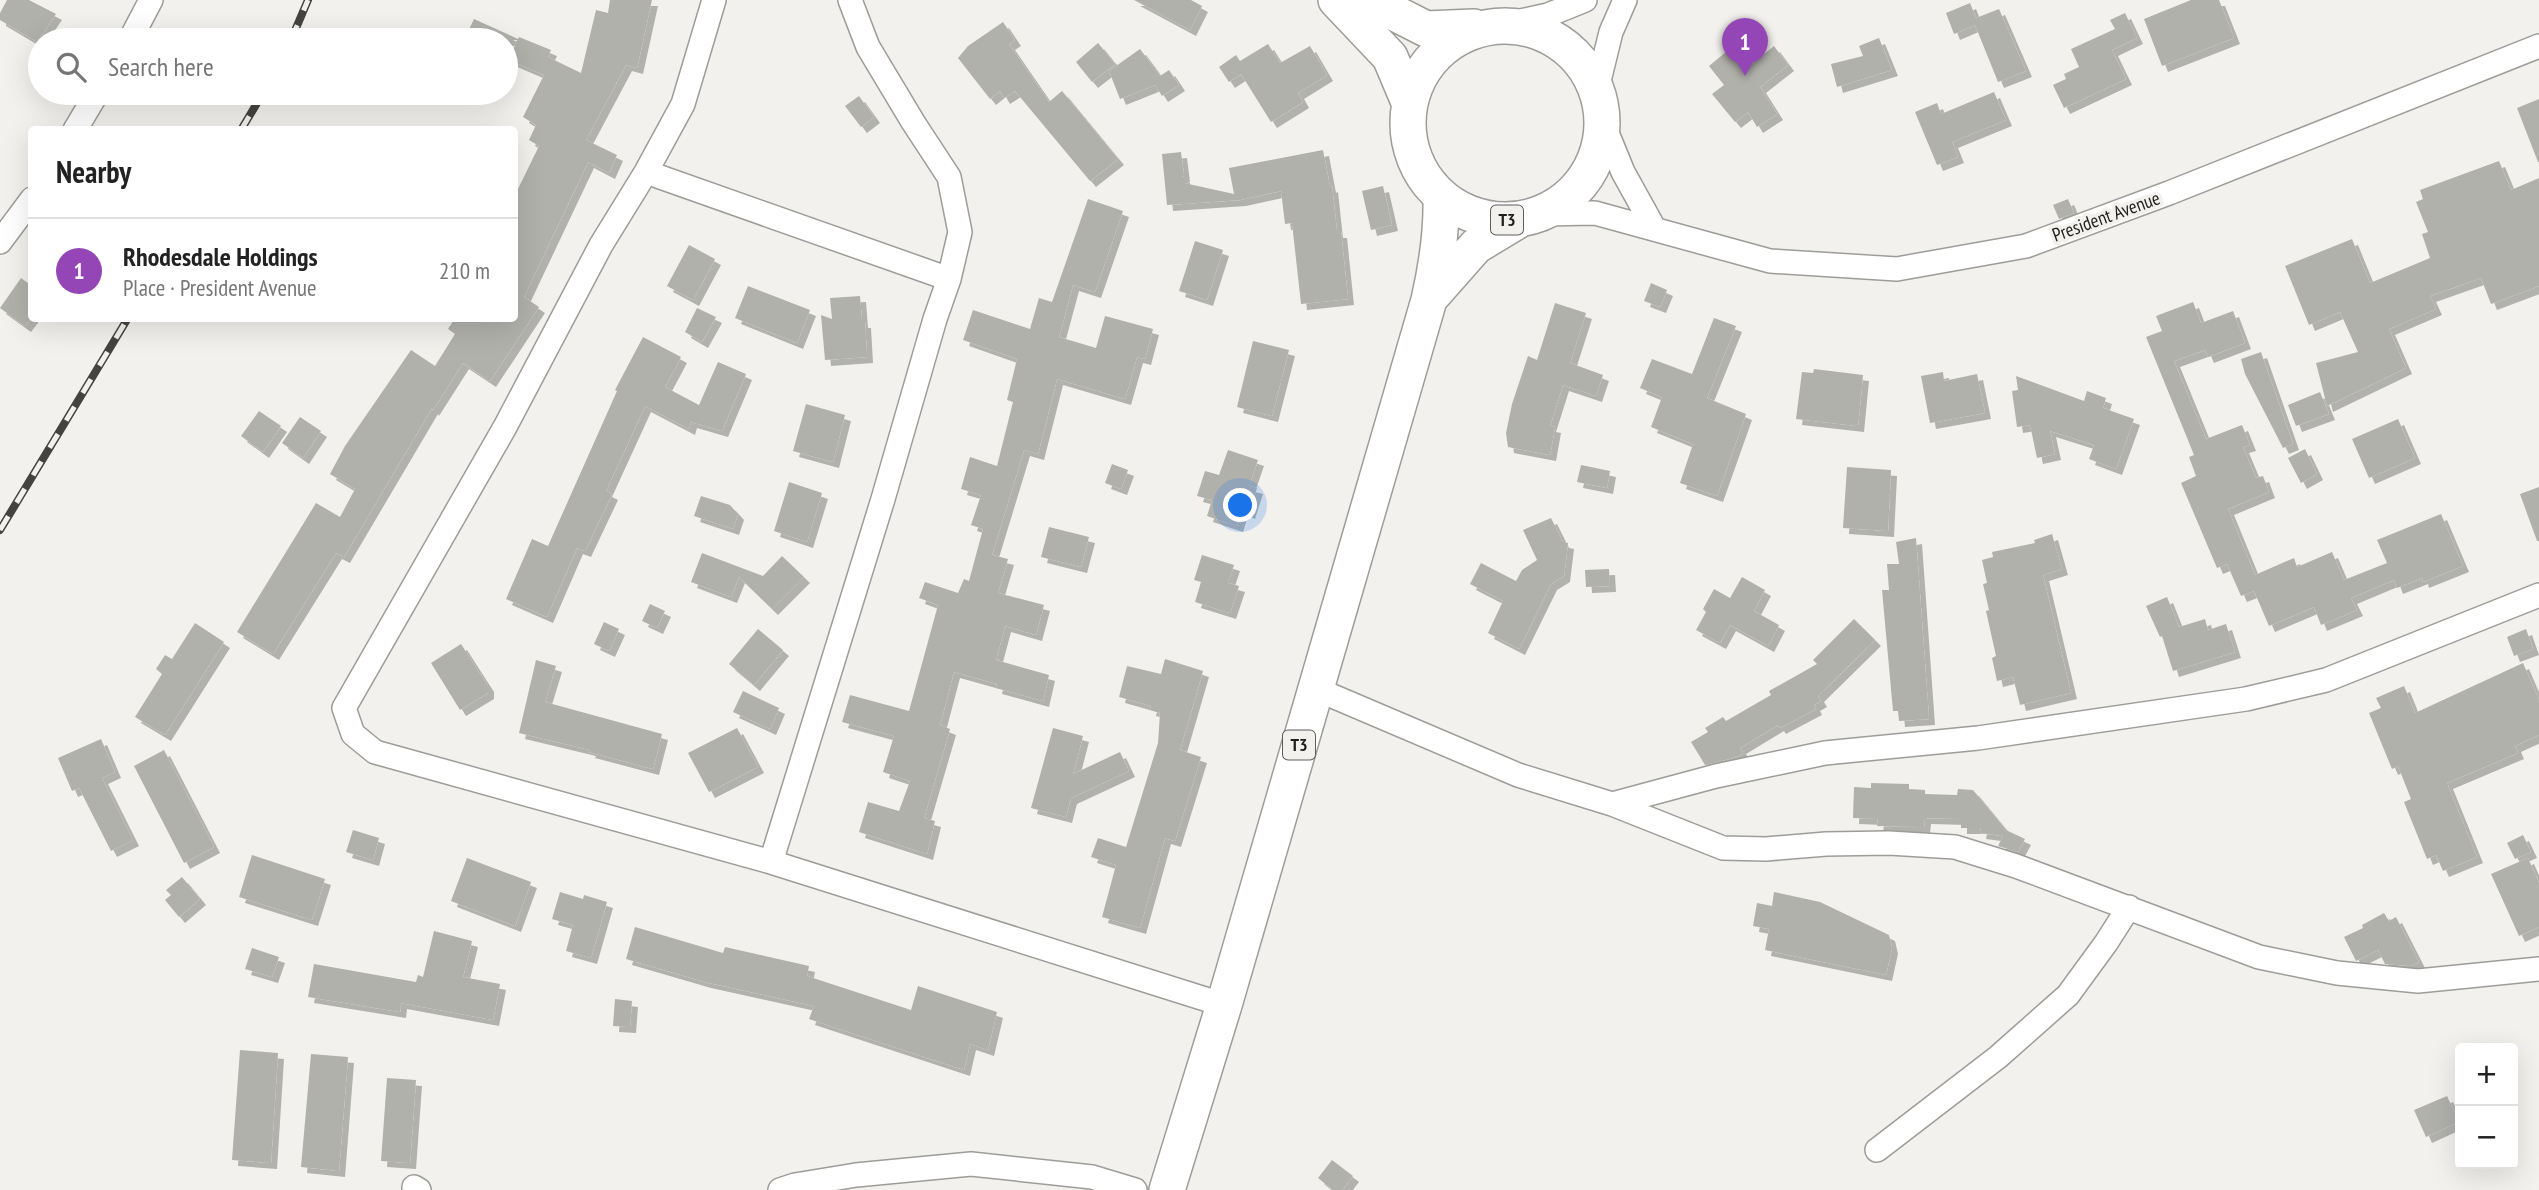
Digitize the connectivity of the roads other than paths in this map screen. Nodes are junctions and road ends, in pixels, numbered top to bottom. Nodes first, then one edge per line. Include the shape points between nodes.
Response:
1 (714, 0) edge
2 (850, 0) edge
3 (1336, 0) edge
4 (1369, 0) edge
5 (1586, 0) edge
6 (1625, 0) edge
7 (149, 1) edge
8 (1494, 26) junction
9 (136, 28) edge
10 (2539, 46) edge
11 (1597, 89) junction
12 (1409, 102) junction
13 (90, 105) edge
14 (1603, 123) junction
15 (77, 126) edge
16 (646, 172) junction
17 (1441, 196) junction
18 (28, 204) edge
19 (1530, 217) junction
20 (1654, 229) junction
21 (0, 242) edge
22 (949, 279) junction
23 (1429, 300) junction
24 (2539, 595) edge
25 (1315, 689) junction
26 (1612, 804) junction
27 (771, 862) junction
28 (2129, 907) junction
29 (2539, 969) edge
30 (1224, 1004) junction
31 (1877, 1150) dead end
32 (780, 1190) edge
33 (1135, 1190) edge
34 (1167, 1190) edge

1 - 16 street via 682,104
2 - 22 street via 868,47 949,177 960,232
3 - 12 highway, T3 via 1390,57
4 - 8 highway, T3 via 1426,29
5 - 8 street via 1548,15
6 - 11 street via 1611,32
7 - 9 street
8 - 11 highway, T3 via 1533,29 1560,42 1582,63
8 - 12 highway, T3 via 1459,36 1436,53 1419,76
10 - 20 street, President Avenue via 2026,246 1897,269 1770,261
11 - 14 highway, T3
12 - 17 highway, T3 via 1412,153
13 - 15 street
14 - 19 highway, T3 via 1599,152 1586,178 1566,200
14 - 20 street
16 - 22 street
16 - 27 street via 344,708 354,734 375,752
17 - 19 highway, T3 via 1464,212 1491,220
17 - 23 highway, T3 via 1442,227
18 - 21 street
19 - 20 street, President Avenue via 1595,213
19 - 23 highway, T3 via 1476,246
22 - 27 street
23 - 25 highway, T3
24 - 26 street via 2326,680 2246,699 1992,736 1825,753
25 - 26 street via 1518,775
25 - 30 highway, T3
26 - 28 street via 1723,848 1889,843 1955,848
27 - 30 street
28 - 29 street via 2259,957 2337,973 2418,981
28 - 31 street via 2068,995 1998,1057
30 - 34 highway, T3
32 - 33 street via 856,1175 971,1164 1092,1177

